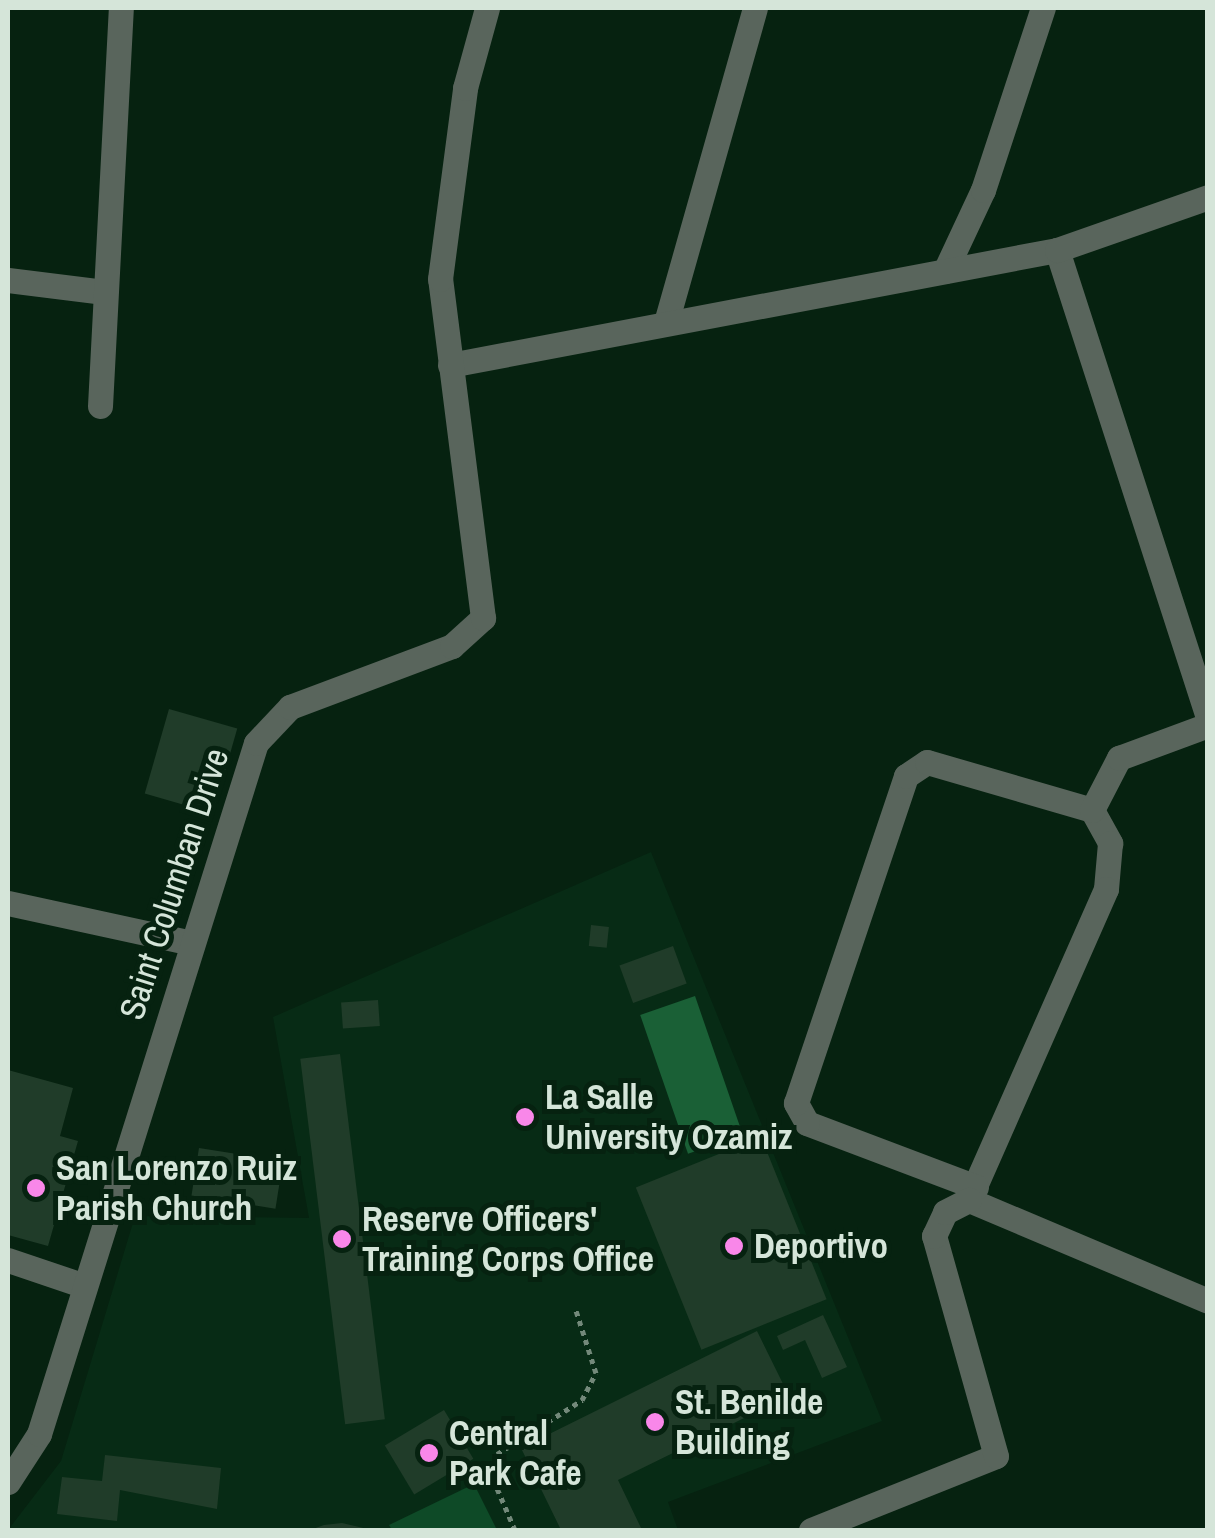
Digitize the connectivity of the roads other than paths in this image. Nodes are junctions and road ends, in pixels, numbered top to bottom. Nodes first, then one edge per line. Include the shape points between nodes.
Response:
1 (121, 8) edge
2 (486, 8) edge
3 (756, 8) edge
4 (1043, 8) edge
5 (1208, 197) edge
6 (1058, 250) junction
7 (944, 270) junction
8 (8, 280) edge
9 (104, 292) junction
10 (668, 319) junction
11 (450, 365) junction
12 (100, 406) dead end
13 (1208, 721) edge
14 (1092, 810) junction
15 (8, 903) edge
16 (191, 944) junction
17 (973, 1193) junction
18 (8, 1260) edge
19 (85, 1286) junction
20 (1208, 1301) edge
21 (8, 1482) edge
22 (811, 1530) edge

1 - 9 street
2 - 11 street, Saint Columban Drive via 444,216
3 - 10 street
4 - 7 street via 983,190
5 - 6 street
6 - 7 street
6 - 13 street
7 - 10 street
8 - 9 street
9 - 12 street
10 - 11 street
11 - 16 street, Saint Columban Drive via 483,618 452,646 316,696 269,724 245,771
13 - 14 street via 1119,758
14 - 17 street via 1110,844 1106,888
14 - 17 street via 916,765 796,1094 807,1123
15 - 16 street
16 - 19 street, Saint Columban Drive
17 - 20 street
17 - 22 street via 946,1212 934,1236 996,1456
18 - 19 street
19 - 21 street, Saint Columban Drive via 39,1434

